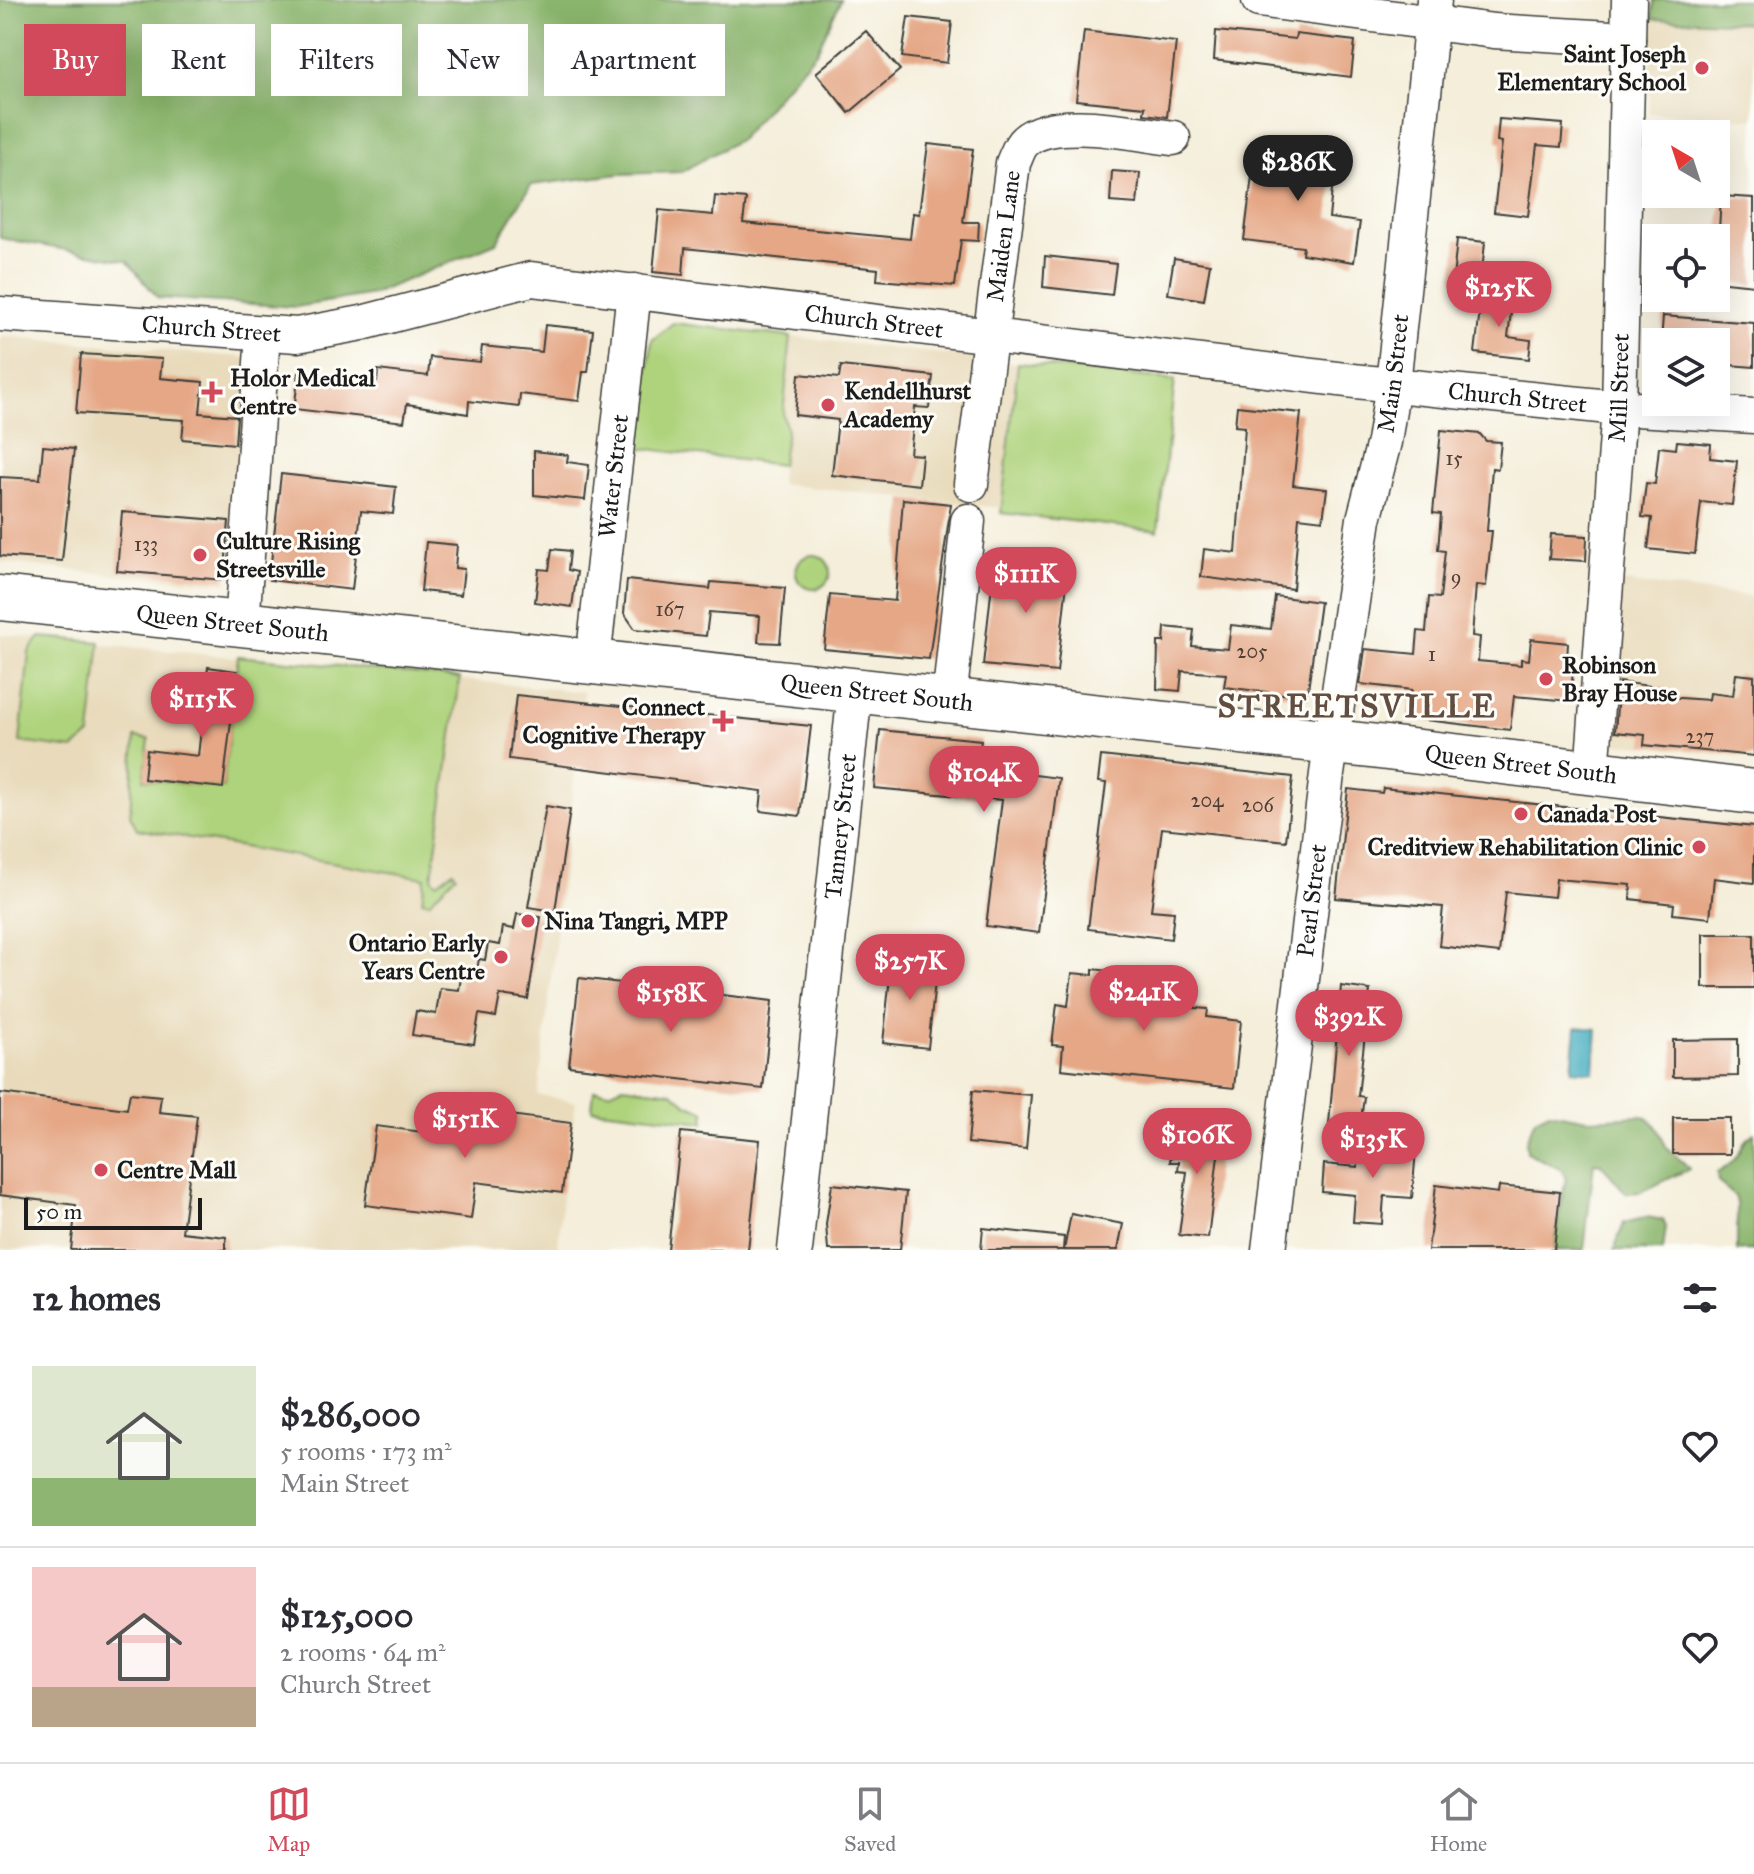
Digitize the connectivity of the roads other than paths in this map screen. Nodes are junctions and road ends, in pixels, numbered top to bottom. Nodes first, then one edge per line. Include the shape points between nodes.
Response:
1 (1266, 0) edge
2 (1629, 0) edge
3 (1433, 11) edge
4 (1628, 39) junction
5 (1173, 138) dead end
6 (634, 291) junction
7 (0, 314) edge
8 (991, 333) junction
9 (263, 335) junction
10 (1393, 384) junction
11 (1619, 408) junction
12 (1754, 416) edge
13 (971, 484) dead end
14 (968, 521) dead end
15 (0, 598) edge
16 (242, 624) junction
17 (593, 661) junction
18 (855, 691) junction
19 (949, 702) junction
20 (1331, 742) junction
21 (1592, 773) junction
22 (1754, 792) edge
23 (795, 1250) edge
24 (1269, 1250) edge

1 - 3 street
2 - 4 street, Mill Street
3 - 4 street via 1494,31
3 - 10 street, Main Street
4 - 11 street, Mill Street
5 - 8 street, Maiden Lane via 1067,127 1023,142 1013,163
6 - 8 street, Church Street
6 - 9 street, Church Street via 531,279 323,331
6 - 17 street, Water Street
7 - 9 street, Church Street
8 - 10 street, Church Street
8 - 13 street, Maiden Lane
9 - 16 street
10 - 11 street, Church Street
10 - 20 street, Main Street via 1364,519
11 - 12 street, Church Street
11 - 21 street, Mill Street
14 - 19 street
15 - 16 main road, Queen Street South
16 - 17 main road, Queen Street South
17 - 18 main road, Queen Street South
18 - 19 main road, Queen Street South
18 - 23 street, Tannery Street
19 - 20 main road, Queen Street South
20 - 21 main road, Queen Street South
20 - 24 street, Pearl Street
21 - 22 main road, Queen Street South

